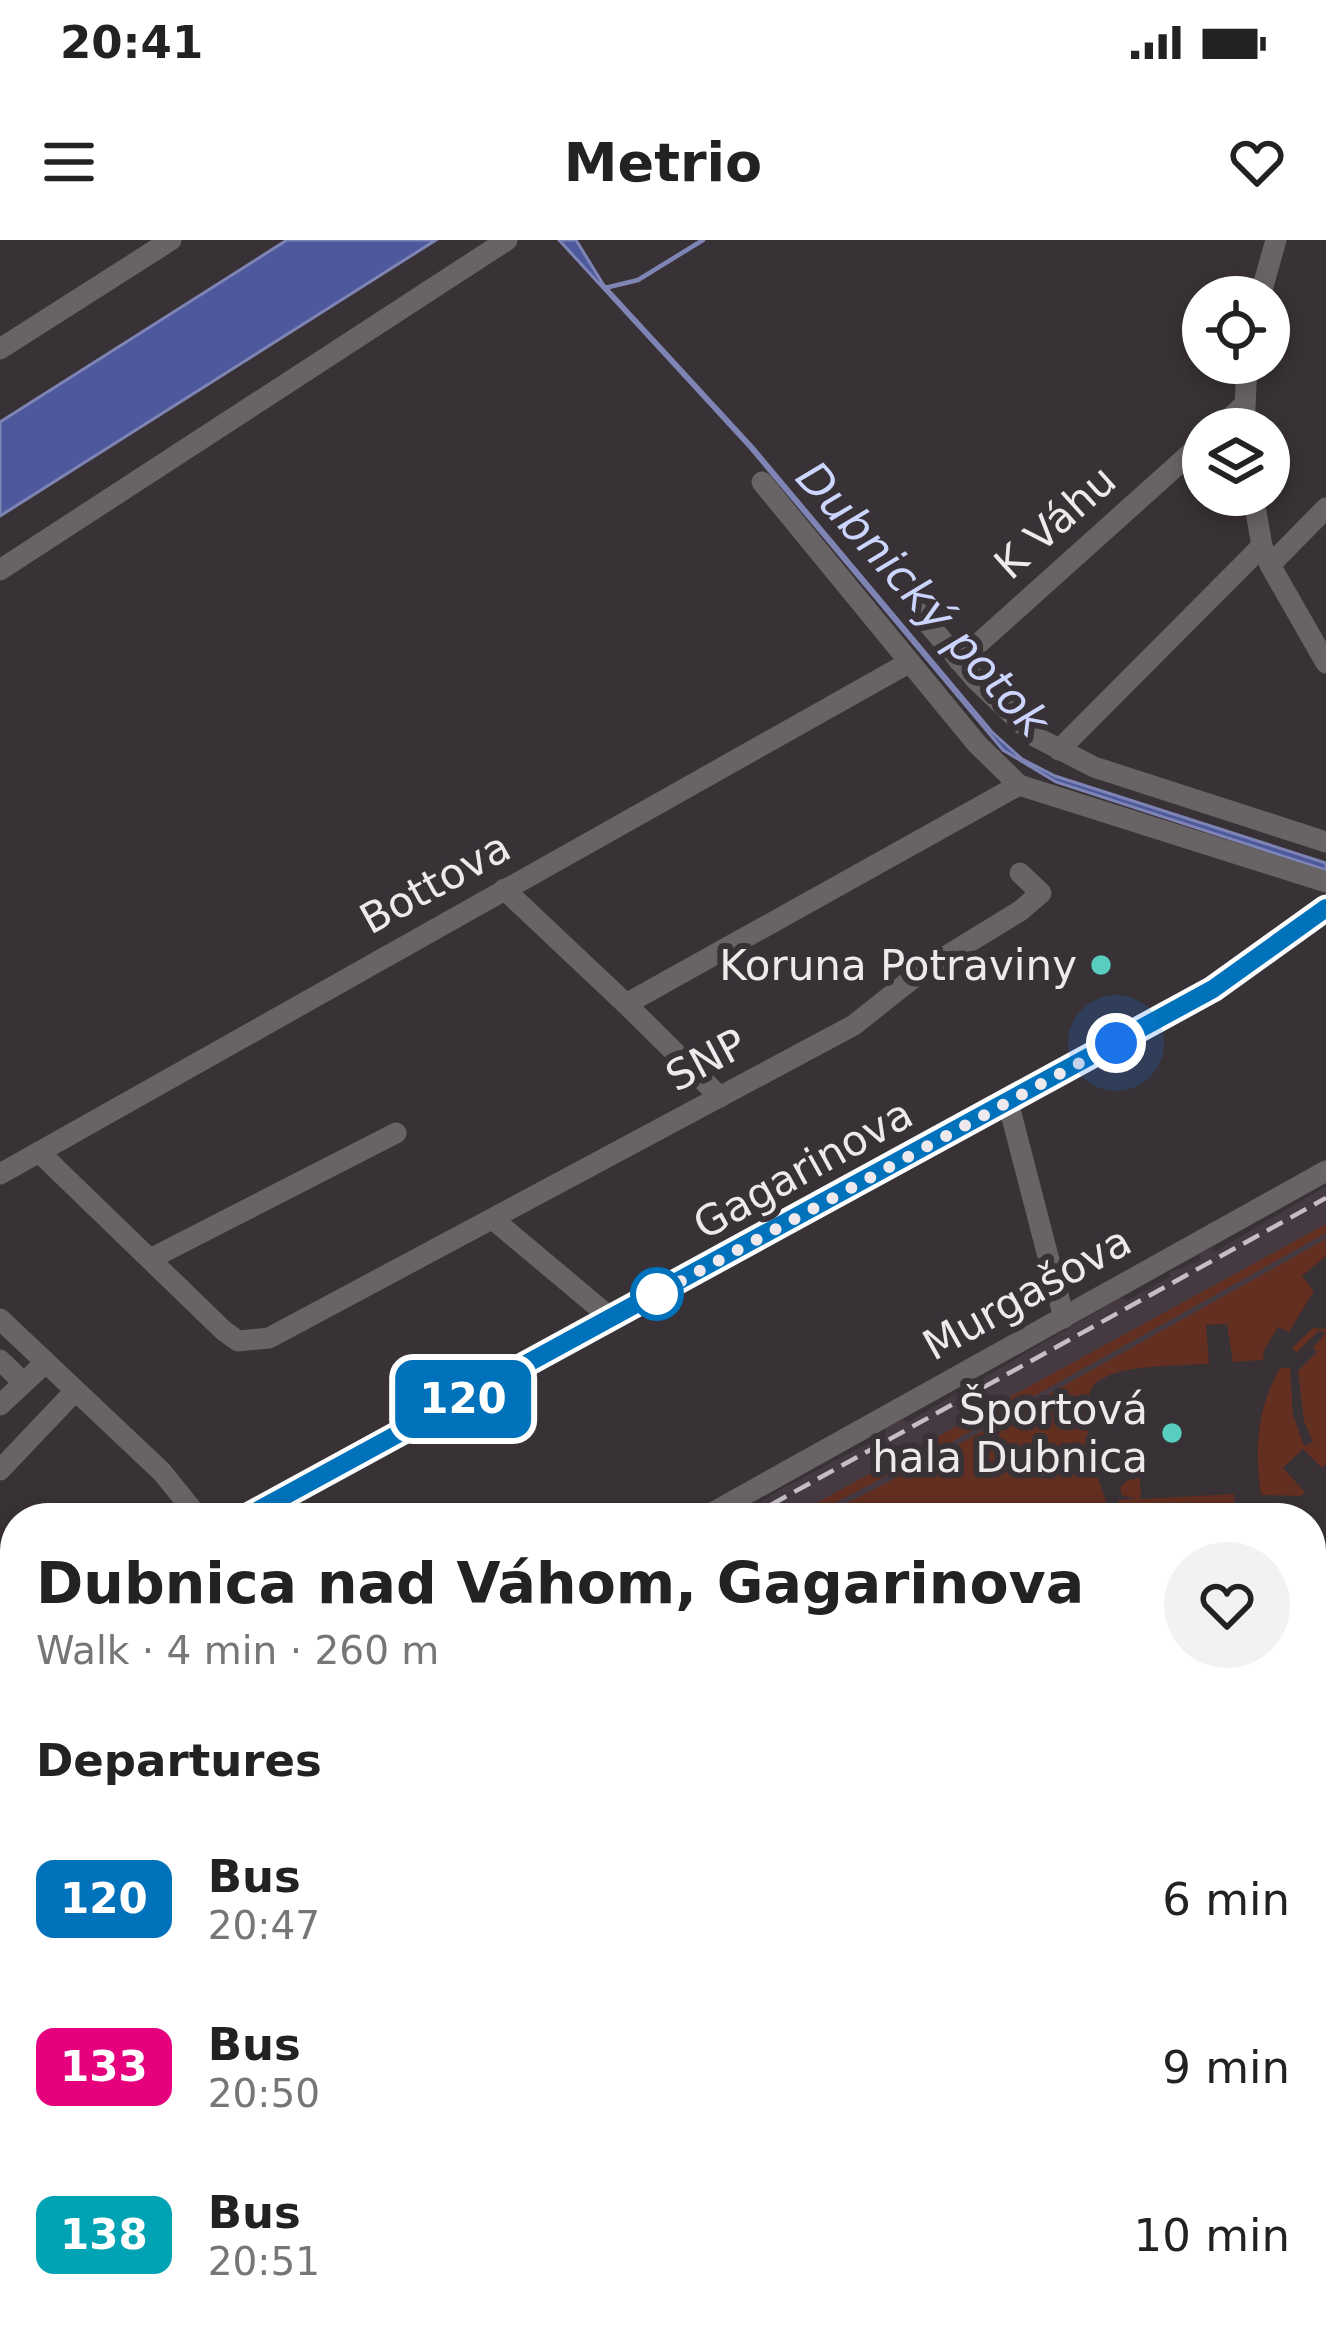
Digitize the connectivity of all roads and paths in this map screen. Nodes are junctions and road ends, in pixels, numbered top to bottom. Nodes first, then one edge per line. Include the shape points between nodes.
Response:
1 (171, 240) edge
2 (507, 240) edge
3 (1276, 240) edge
4 (1266, 276) edge
5 (0, 349) edge
6 (1182, 461) edge
7 (762, 482) dead end
8 (1326, 508) edge
9 (1258, 516) edge
10 (1266, 555) junction
11 (0, 571) edge
12 (919, 613) dead end
13 (959, 661) junction
14 (910, 662) junction
15 (1326, 663) edge
16 (1059, 750) junction
17 (1019, 785) junction
18 (1326, 842) edge
19 (1020, 873) dead end
20 (1326, 882) edge
21 (505, 889) junction
22 (1326, 908) edge
23 (626, 1004) junction
24 (720, 1097) junction
25 (1008, 1102) junction
26 (396, 1133) dead end
27 (39, 1152) junction
28 (1326, 1171) edge
29 (0, 1174) edge
30 (494, 1220) junction
31 (150, 1259) junction
32 (0, 1318) edge
33 (1064, 1318) junction
34 (612, 1319) junction
35 (0, 1360) edge
36 (45, 1363) junction
37 (22, 1382) junction
38 (75, 1391) junction
39 (0, 1405) edge
40 (0, 1470) edge
41 (183, 1503) edge
42 (272, 1503) edge
43 (730, 1503) edge

1 - 5 street
2 - 11 street
3 - 4 street
6 - 13 street, K Váhu
7 - 14 street
8 - 10 street
9 - 10 street
10 - 15 street
10 - 16 street
12 - 13 street
13 - 16 street
14 - 17 street
14 - 21 street, Bottova
16 - 18 street
17 - 20 street
17 - 23 street
19 - 24 street, SNP via 1041,893 1020,911 922,971 854,1025
21 - 23 street
21 - 27 street, Bottova
22 - 25 street, Gagarinova via 1213,989
23 - 24 street
24 - 30 street, SNP
25 - 33 street
25 - 34 street, Gagarinova
26 - 31 street
27 - 29 street, Bottova
27 - 31 street, SNP
28 - 33 street, Murgašova
30 - 31 street, SNP via 254,1342 224,1331
30 - 34 street
32 - 36 street
33 - 43 street, Murgašova
34 - 42 street, Gagarinova
35 - 37 street
36 - 37 street
36 - 38 street
37 - 39 street
38 - 40 street
38 - 41 street via 162,1472

